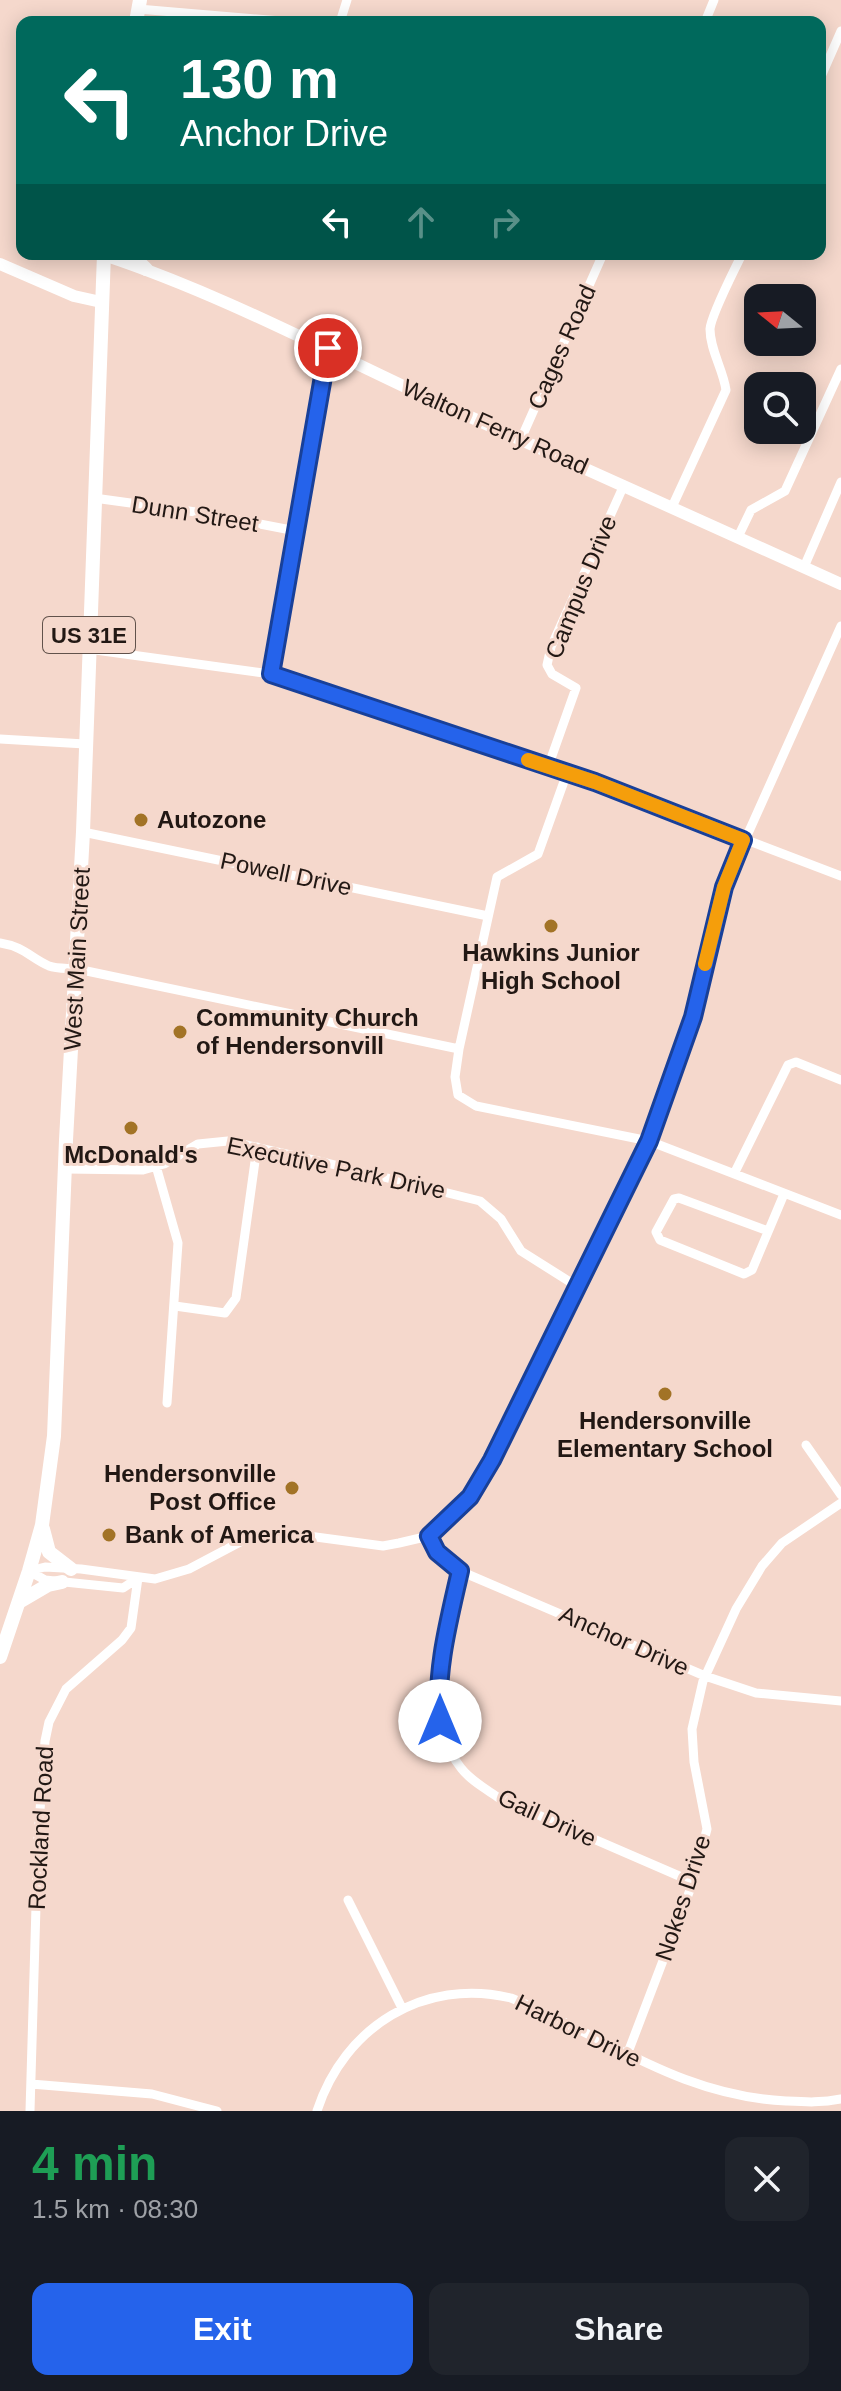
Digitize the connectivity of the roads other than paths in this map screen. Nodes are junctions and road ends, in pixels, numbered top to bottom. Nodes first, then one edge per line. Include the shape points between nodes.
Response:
1 (138, 10) edge
2 (216, 16) edge
3 (841, 31) edge
4 (826, 65) edge
5 (104, 260) edge
6 (121, 260) edge
7 (136, 260) edge
8 (600, 260) edge
9 (739, 260) edge
10 (0, 264) edge
11 (146, 269) junction
12 (101, 302) junction
13 (328, 348) junction
14 (841, 369) edge
15 (521, 439) junction
16 (841, 482) edge
17 (624, 485) junction
18 (94, 498) junction
19 (672, 507) junction
20 (296, 531) junction
21 (738, 537) junction
22 (804, 567) junction
23 (841, 584) edge
24 (841, 626) edge
25 (88, 649) junction
26 (271, 674) junction
27 (0, 739) edge
28 (85, 744) junction
29 (548, 767) junction
30 (567, 773) junction
31 (83, 832) junction
32 (743, 840) junction
33 (841, 876) edge
34 (488, 916) junction
35 (0, 943) edge
36 (77, 969) junction
37 (459, 1049) junction
38 (841, 1080) edge
39 (649, 1141) junction
40 (257, 1147) junction
41 (156, 1166) junction
42 (65, 1169) junction
43 (734, 1174) junction
44 (784, 1194) junction
45 (841, 1215) edge
46 (768, 1231) junction
47 (578, 1287) junction
48 (175, 1306) junction
49 (167, 1403) dead end
50 (806, 1445) dead end
51 (841, 1495) edge
52 (841, 1503) edge
53 (42, 1525) junction
54 (429, 1536) junction
55 (71, 1569) junction
56 (29, 1571) junction
57 (460, 1571) junction
58 (138, 1578) junction
59 (62, 1582) junction
60 (19, 1602) junction
61 (0, 1657) edge
62 (705, 1676) junction
63 (841, 1701) edge
64 (693, 1882) junction
65 (348, 1900) dead end
66 (402, 2008) junction
67 (627, 2055) junction
68 (31, 2084) junction
69 (841, 2099) edge
70 (30, 2111) edge
71 (217, 2111) edge
72 (317, 2111) edge

1 - 2 street
3 - 4 street
5 - 12 main road, West Main Street / US 31E
6 - 11 street, Walton Ferry Road
7 - 11 main road
8 - 15 street, Cages Road
9 - 19 street via 710,327 726,390
10 - 12 street
11 - 13 street, Walton Ferry Road
12 - 18 main road, West Main Street / US 31E
13 - 15 street, Walton Ferry Road
13 - 20 street
14 - 21 street via 785,491 751,510
15 - 17 street, Walton Ferry Road
16 - 22 street
17 - 19 street, Walton Ferry Road
17 - 29 street, Campus Drive via 551,647 547,665 552,674 576,688
18 - 20 street, Dunn Street
18 - 25 main road, West Main Street / US 31E
19 - 21 street, Walton Ferry Road
20 - 26 street
21 - 22 street, Walton Ferry Road
22 - 23 street, Walton Ferry Road
24 - 32 street
25 - 26 street
25 - 28 main road, West Main Street / US 31E
26 - 29 street
27 - 28 street
28 - 31 main road, West Main Street / US 31E
29 - 30 street
30 - 32 street
30 - 34 street via 538,854 497,877
31 - 34 street, Powell Drive
31 - 36 main road, West Main Street / US 31E
32 - 33 street
32 - 39 street via 724,887 693,1017
34 - 37 street
35 - 36 street via 15,945 51,967
36 - 37 street
36 - 42 main road, West Main Street / US 31E
37 - 39 street via 456,1087 465,1101
38 - 43 street via 796,1062 788,1065
39 - 43 street
39 - 47 street
40 - 41 street, Executive Park Drive via 228,1141 198,1144
40 - 47 street, Executive Park Drive via 474,1198 501,1219 521,1251
40 - 48 street via 236,1298 225,1313
41 - 42 street, Executive Park Drive
41 - 48 street via 178,1243
42 - 53 main road, West Main Street / US 31E via 54,1436
43 - 44 street
44 - 45 street
44 - 46 street
46 - 46 street via 752,1270 744,1274 660,1240 656,1232 679,1198
47 - 54 street via 470,1497
48 - 49 street
50 - 51 street
52 - 62 street, Nokes Drive via 782,1543 762,1566
53 - 55 main road via 49,1552
53 - 56 main road, West Main Street / US 31E
54 - 57 street, Anchor Drive via 437,1552
54 - 58 street via 383,1546 307,1534 257,1537 180,1572
55 - 56 street
55 - 58 street
56 - 59 street
56 - 60 main road, West Main Street / US 31E
57 - 62 street, Anchor Drive
57 - 64 street, Gail Drive via 438,1699 440,1721 461,1769 499,1798
58 - 59 street via 123,1588
58 - 68 street, Rockland Road via 131,1628 66,1689 49,1722 38,1838
59 - 60 main road
60 - 61 main road, West Main Street / US 31E
62 - 63 street, Anchor Drive via 756,1693
62 - 64 street, Nokes Drive via 692,1729 707,1829
64 - 67 street, Nokes Drive
65 - 66 street
66 - 67 street, Harbor Drive via 460,1992 491,1993 533,2007
66 - 72 street, Harbor Drive via 357,2043 325,2087
67 - 69 street, Harbor Drive via 716,2091 765,2100
68 - 70 street, Rockland Road
68 - 71 street via 152,2094

